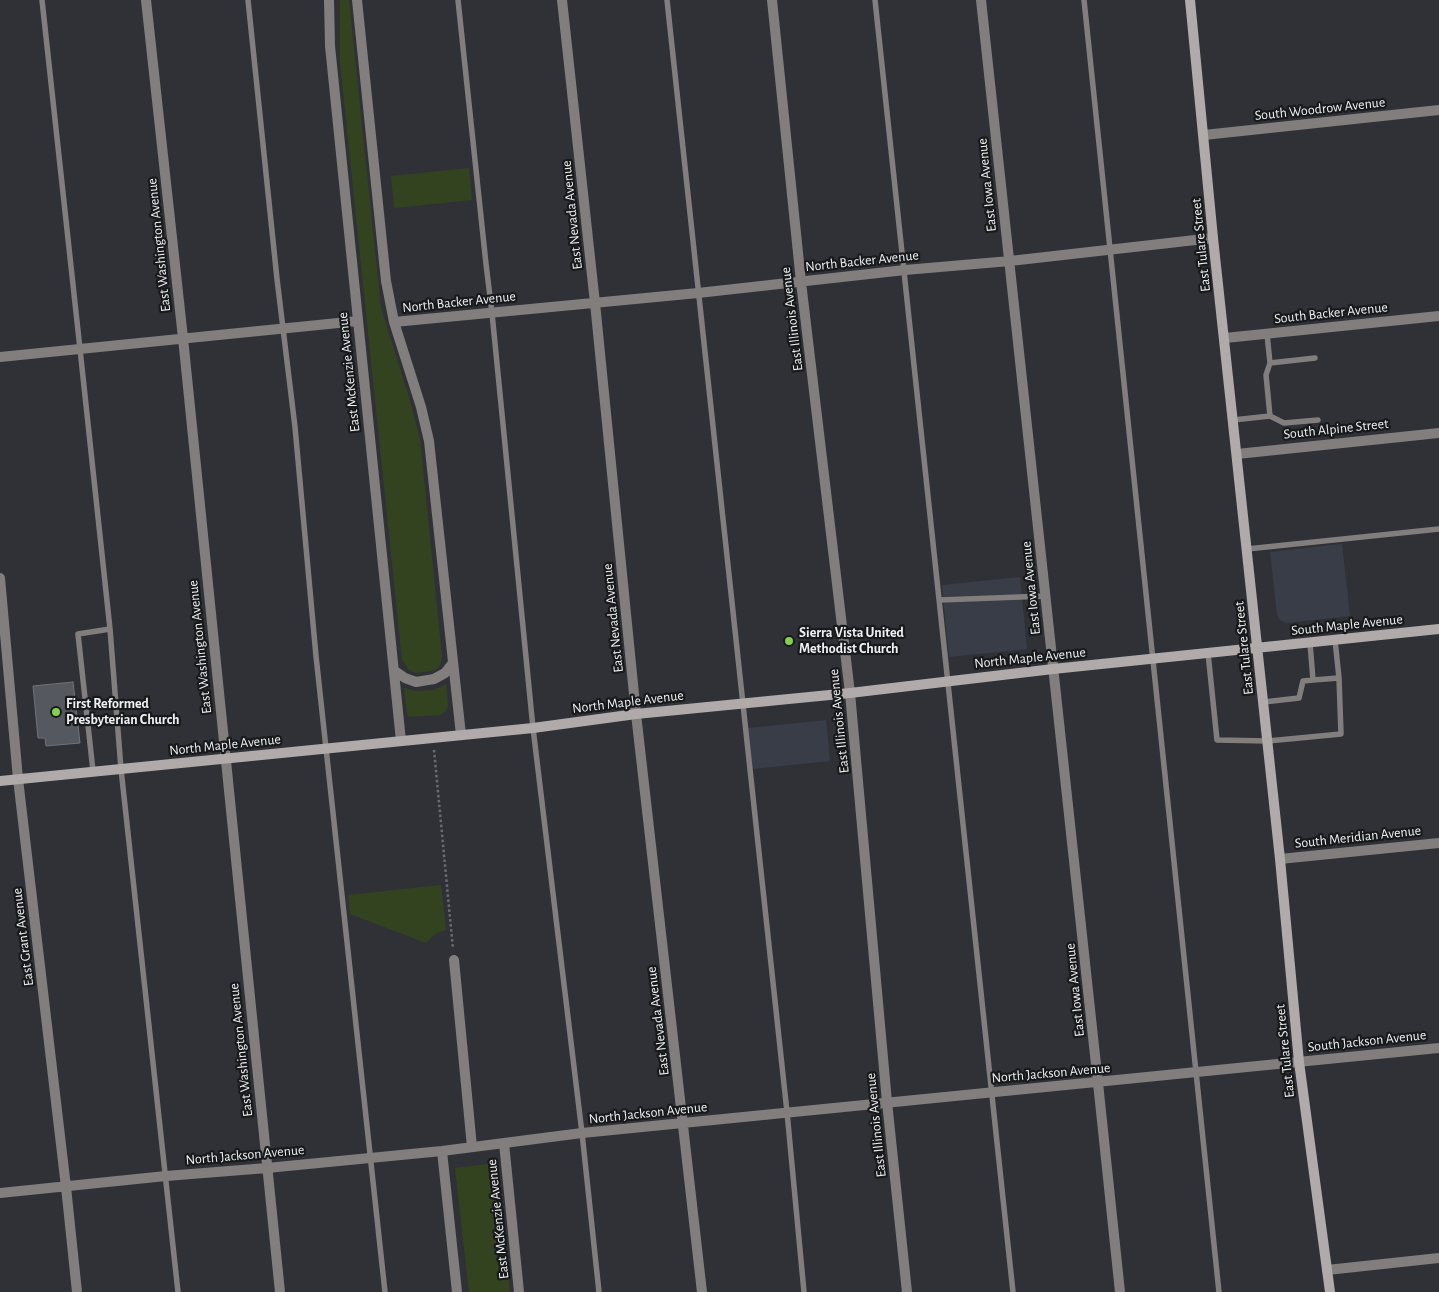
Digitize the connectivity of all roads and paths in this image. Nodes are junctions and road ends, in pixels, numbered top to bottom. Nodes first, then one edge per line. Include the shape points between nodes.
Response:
1 (42, 0) edge
2 (146, 0) edge
3 (248, 0) edge
4 (329, 0) edge
5 (357, 0) edge
6 (458, 0) edge
7 (562, 0) edge
8 (667, 0) edge
9 (772, 0) edge
10 (875, 0) edge
11 (981, 0) edge
12 (1084, 0) edge
13 (1190, 0) edge
14 (1439, 110) edge
15 (1204, 135) junction
16 (1214, 238) junction
17 (1110, 249) junction
18 (1010, 261) junction
19 (905, 270) junction
20 (801, 282) junction
21 (698, 293) junction
22 (595, 303) junction
23 (492, 312) junction
24 (1439, 316) edge
25 (358, 321) junction
26 (394, 322) junction
27 (282, 328) junction
28 (1267, 334) junction
29 (182, 338) junction
30 (1225, 338) junction
31 (80, 349) junction
32 (0, 357) edge
33 (1315, 358) dead end
34 (1270, 363) junction
35 (1270, 416) junction
36 (1233, 420) junction
37 (1318, 420) dead end
38 (1439, 433) edge
39 (1237, 454) junction
40 (1439, 528) edge
41 (1247, 549) junction
42 (0, 578) edge
43 (1046, 596) junction
44 (940, 600) junction
45 (110, 629) junction
46 (1439, 630) edge
47 (1335, 640) junction
48 (1310, 643) junction
49 (1258, 648) junction
50 (1208, 653) junction
51 (1153, 659) junction
52 (452, 664) junction
53 (1053, 668) junction
54 (394, 671) junction
55 (1339, 678) junction
56 (1313, 680) junction
57 (948, 681) junction
58 (850, 693) junction
59 (1264, 702) junction
60 (743, 704) junction
61 (636, 714) junction
62 (534, 728) junction
63 (461, 735) junction
64 (432, 738) junction
65 (401, 741) junction
66 (1268, 741) junction
67 (327, 748) junction
68 (225, 759) junction
69 (121, 769) junction
70 (93, 771) junction
71 (18, 779) junction
72 (0, 781) edge
73 (1439, 843) edge
74 (1280, 859) junction
75 (454, 960) joint
76 (1439, 1048) edge
77 (1299, 1062) junction
78 (1196, 1073) junction
79 (1098, 1083) junction
80 (992, 1092) junction
81 (887, 1102) junction
82 (787, 1112) junction
83 (684, 1123) junction
84 (582, 1133) junction
85 (504, 1143) junction
86 (472, 1147) junction
87 (442, 1151) junction
88 (370, 1157) junction
89 (266, 1168) junction
90 (166, 1176) junction
91 (66, 1187) junction
92 (0, 1193) edge
93 (1439, 1258) edge
94 (1327, 1270) junction
95 (77, 1292) edge
96 (178, 1292) edge
97 (280, 1292) edge
98 (385, 1292) edge
99 (457, 1292) edge
100 (519, 1292) edge
101 (599, 1292) edge
102 (702, 1292) edge
103 (804, 1292) edge
104 (907, 1292) edge
105 (1013, 1292) edge
106 (1120, 1292) edge
107 (1219, 1292) edge
108 (1330, 1292) edge

1 - 31 lane
2 - 29 street, East Washington Avenue
3 - 27 lane
4 - 25 street, East McKenzie Avenue via 330,46
5 - 26 street via 386,281
6 - 23 lane
7 - 22 street, East Nevada Avenue
8 - 21 lane
9 - 20 street, East Illinois Avenue
10 - 19 lane
11 - 18 street, East Iowa Avenue
12 - 17 lane
13 - 15 main road, East Tulare Street
14 - 15 street, South Woodrow Avenue
15 - 16 main road, East Tulare Street
16 - 17 street, North Backer Avenue
16 - 30 main road, East Tulare Street
17 - 18 street, North Backer Avenue
17 - 51 lane
18 - 19 street, North Backer Avenue
18 - 43 street, East Iowa Avenue
19 - 20 street, North Backer Avenue
19 - 44 lane
20 - 21 street, North Backer Avenue
20 - 58 street, East Illinois Avenue
21 - 22 street, North Backer Avenue
21 - 60 lane
22 - 23 street, North Backer Avenue
22 - 61 street, East Nevada Avenue
23 - 26 street, North Backer Avenue
23 - 62 lane
24 - 28 street, South Backer Avenue
25 - 27 street
25 - 54 street, East McKenzie Avenue
26 - 52 street via 429,440
27 - 29 street
27 - 67 lane
28 - 30 street, South Backer Avenue
28 - 34 lane
29 - 31 street
29 - 68 street, East Washington Avenue
30 - 36 main road, East Tulare Street
31 - 32 street
31 - 45 lane
33 - 34 lane
34 - 35 lane via 1266,374
35 - 36 lane
35 - 37 lane via 1284,423
36 - 39 main road, East Tulare Street
38 - 39 street, South Alpine Street
39 - 41 main road, East Tulare Street
40 - 41 lane
41 - 49 main road, East Tulare Street
42 - 71 street, East Grant Avenue
43 - 44 lane
43 - 53 street, East Iowa Avenue
44 - 57 lane
45 - 69 lane
45 - 70 lane via 78,634
46 - 47 main road, South Maple Avenue
47 - 48 main road, South Maple Avenue
47 - 55 lane
48 - 49 main road, South Maple Avenue
48 - 56 lane
49 - 50 main road, North Maple Avenue
49 - 59 main road, East Tulare Street
50 - 51 main road, North Maple Avenue
50 - 66 lane via 1217,740
51 - 53 main road, North Maple Avenue
51 - 78 lane
52 - 54 street via 434,679 416,682
52 - 63 street
53 - 57 main road, North Maple Avenue
53 - 79 street, East Iowa Avenue
54 - 65 street, East McKenzie Avenue
55 - 56 lane
55 - 66 lane via 1341,734
56 - 59 lane via 1303,681 1299,698
57 - 58 main road, North Maple Avenue
57 - 80 lane
58 - 60 main road, North Maple Avenue
58 - 81 street, East Illinois Avenue
59 - 66 main road, East Tulare Street
60 - 61 main road, North Maple Avenue
60 - 82 lane
61 - 62 main road, North Maple Avenue
61 - 83 street, East Nevada Avenue
62 - 63 main road, North Maple Avenue
62 - 84 lane
63 - 64 main road, North Maple Avenue
64 - 65 main road, North Maple Avenue
64 - 75 path
65 - 67 main road, North Maple Avenue
66 - 74 main road, East Tulare Street
67 - 68 main road, North Maple Avenue
67 - 88 lane
68 - 69 main road, North Maple Avenue
68 - 89 street, East Washington Avenue
69 - 70 main road, North Maple Avenue
69 - 90 lane
70 - 71 main road, North Maple Avenue
71 - 72 main road, North Maple Avenue
71 - 91 street, East Grant Avenue
73 - 74 street, South Meridian Avenue
74 - 77 main road, East Tulare Street
75 - 86 street
76 - 77 street, South Jackson Avenue
77 - 78 street, North Jackson Avenue
77 - 94 main road, East Tulare Street
78 - 79 street, North Jackson Avenue
78 - 107 lane
79 - 80 street, North Jackson Avenue
79 - 106 street, East Iowa Avenue
80 - 81 street, North Jackson Avenue
80 - 105 lane
81 - 82 street, North Jackson Avenue
81 - 104 street, East Illinois Avenue
82 - 83 street, North Jackson Avenue
82 - 103 lane
83 - 84 street, North Jackson Avenue
83 - 102 street, East Nevada Avenue
84 - 85 street, North Jackson Avenue
84 - 101 lane
85 - 86 street, North Jackson Avenue
85 - 100 street, East McKenzie Avenue
86 - 87 street, North Jackson Avenue
87 - 88 street, North Jackson Avenue
87 - 99 street
88 - 89 street, North Jackson Avenue
88 - 98 lane
89 - 90 street, North Jackson Avenue
89 - 97 street, East Washington Avenue
90 - 91 street, North Jackson Avenue
90 - 96 lane
91 - 92 street, North Jackson Avenue
91 - 95 street, East Grant Avenue
93 - 94 street
94 - 108 main road, East Tulare Street

